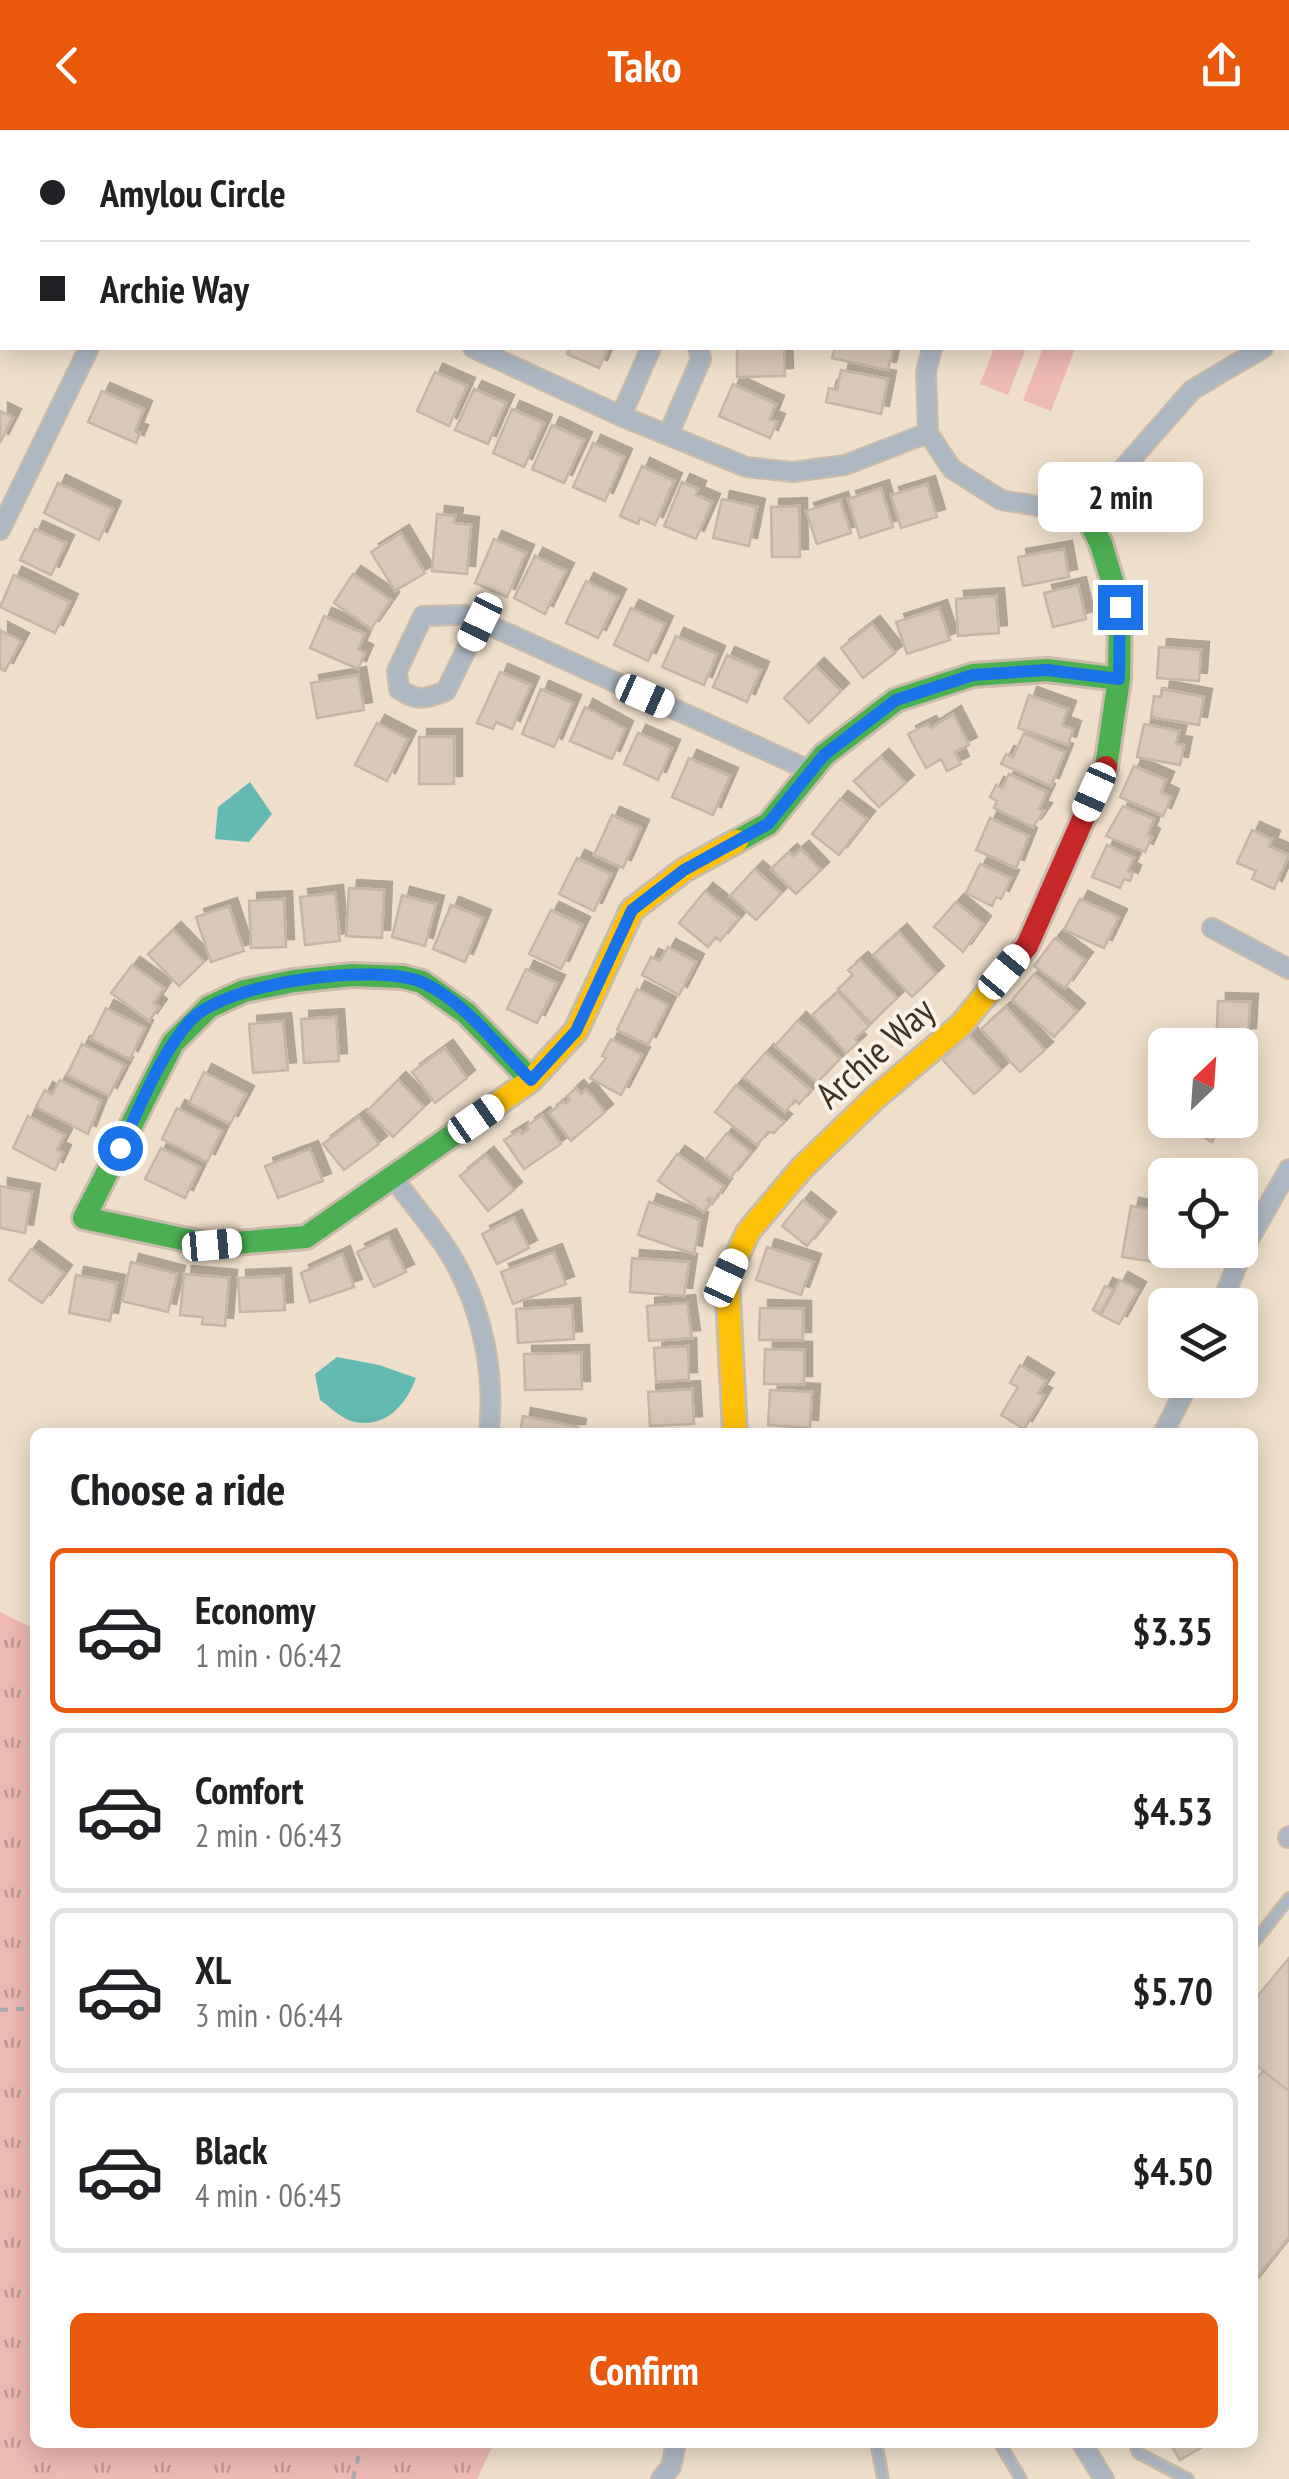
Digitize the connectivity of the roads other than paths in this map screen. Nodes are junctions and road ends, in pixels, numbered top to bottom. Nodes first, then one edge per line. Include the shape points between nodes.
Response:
1 (88, 350) edge
2 (478, 350) edge
3 (649, 350) edge
4 (698, 350) edge
5 (932, 350) edge
6 (1260, 350) edge
7 (621, 416) junction
8 (928, 433) junction
9 (668, 435) junction
10 (8, 492) edge
11 (1077, 496) junction
12 (0, 530) edge
13 (480, 622) junction
14 (1119, 679) junction
15 (811, 771) junction
16 (1212, 928) dead end
17 (1289, 969) edge
18 (531, 1080) junction
19 (1289, 1170) edge
20 (393, 1177) junction
21 (1228, 1288) edge
22 (1181, 1398) edge
23 (488, 1428) edge
24 (735, 1428) edge
25 (1166, 1428) edge
26 (1289, 1898) edge
27 (1258, 1937) edge
28 (675, 2448) edge
29 (877, 2448) edge
30 (1003, 2448) edge
31 (1086, 2448) edge
32 (1136, 2448) edge
33 (662, 2479) edge
34 (883, 2479) edge
35 (1021, 2479) edge
36 (1104, 2479) edge
37 (1188, 2479) edge

1 - 10 street
2 - 7 street
3 - 7 street
4 - 9 street
5 - 8 street
6 - 11 street via 1192,390 1121,472
7 - 9 street
8 - 9 street via 845,466 793,472 746,468
8 - 11 street via 952,469 1001,500 1056,509
10 - 12 street
11 - 14 street, Archie Way via 1101,544 1120,607
13 - 13 street via 446,691 412,699 399,689 397,671 423,616 465,615
13 - 15 street
14 - 15 street via 1047,670 973,675 896,700
14 - 24 street, Archie Way via 1108,762 1027,946 960,1024 802,1168 748,1232 726,1278
15 - 18 street via 768,824 684,870 632,910 576,1031
16 - 17 street
18 - 20 street
18 - 20 street via 452,1002 422,982 377,973 263,986 224,998 192,1018 173,1043 84,1218 212,1245 306,1237
19 - 21 street
20 - 23 street via 454,1260 484,1336
22 - 25 street
26 - 27 lane
28 - 33 street
29 - 34 lane
30 - 35 lane
31 - 36 street
32 - 37 lane

